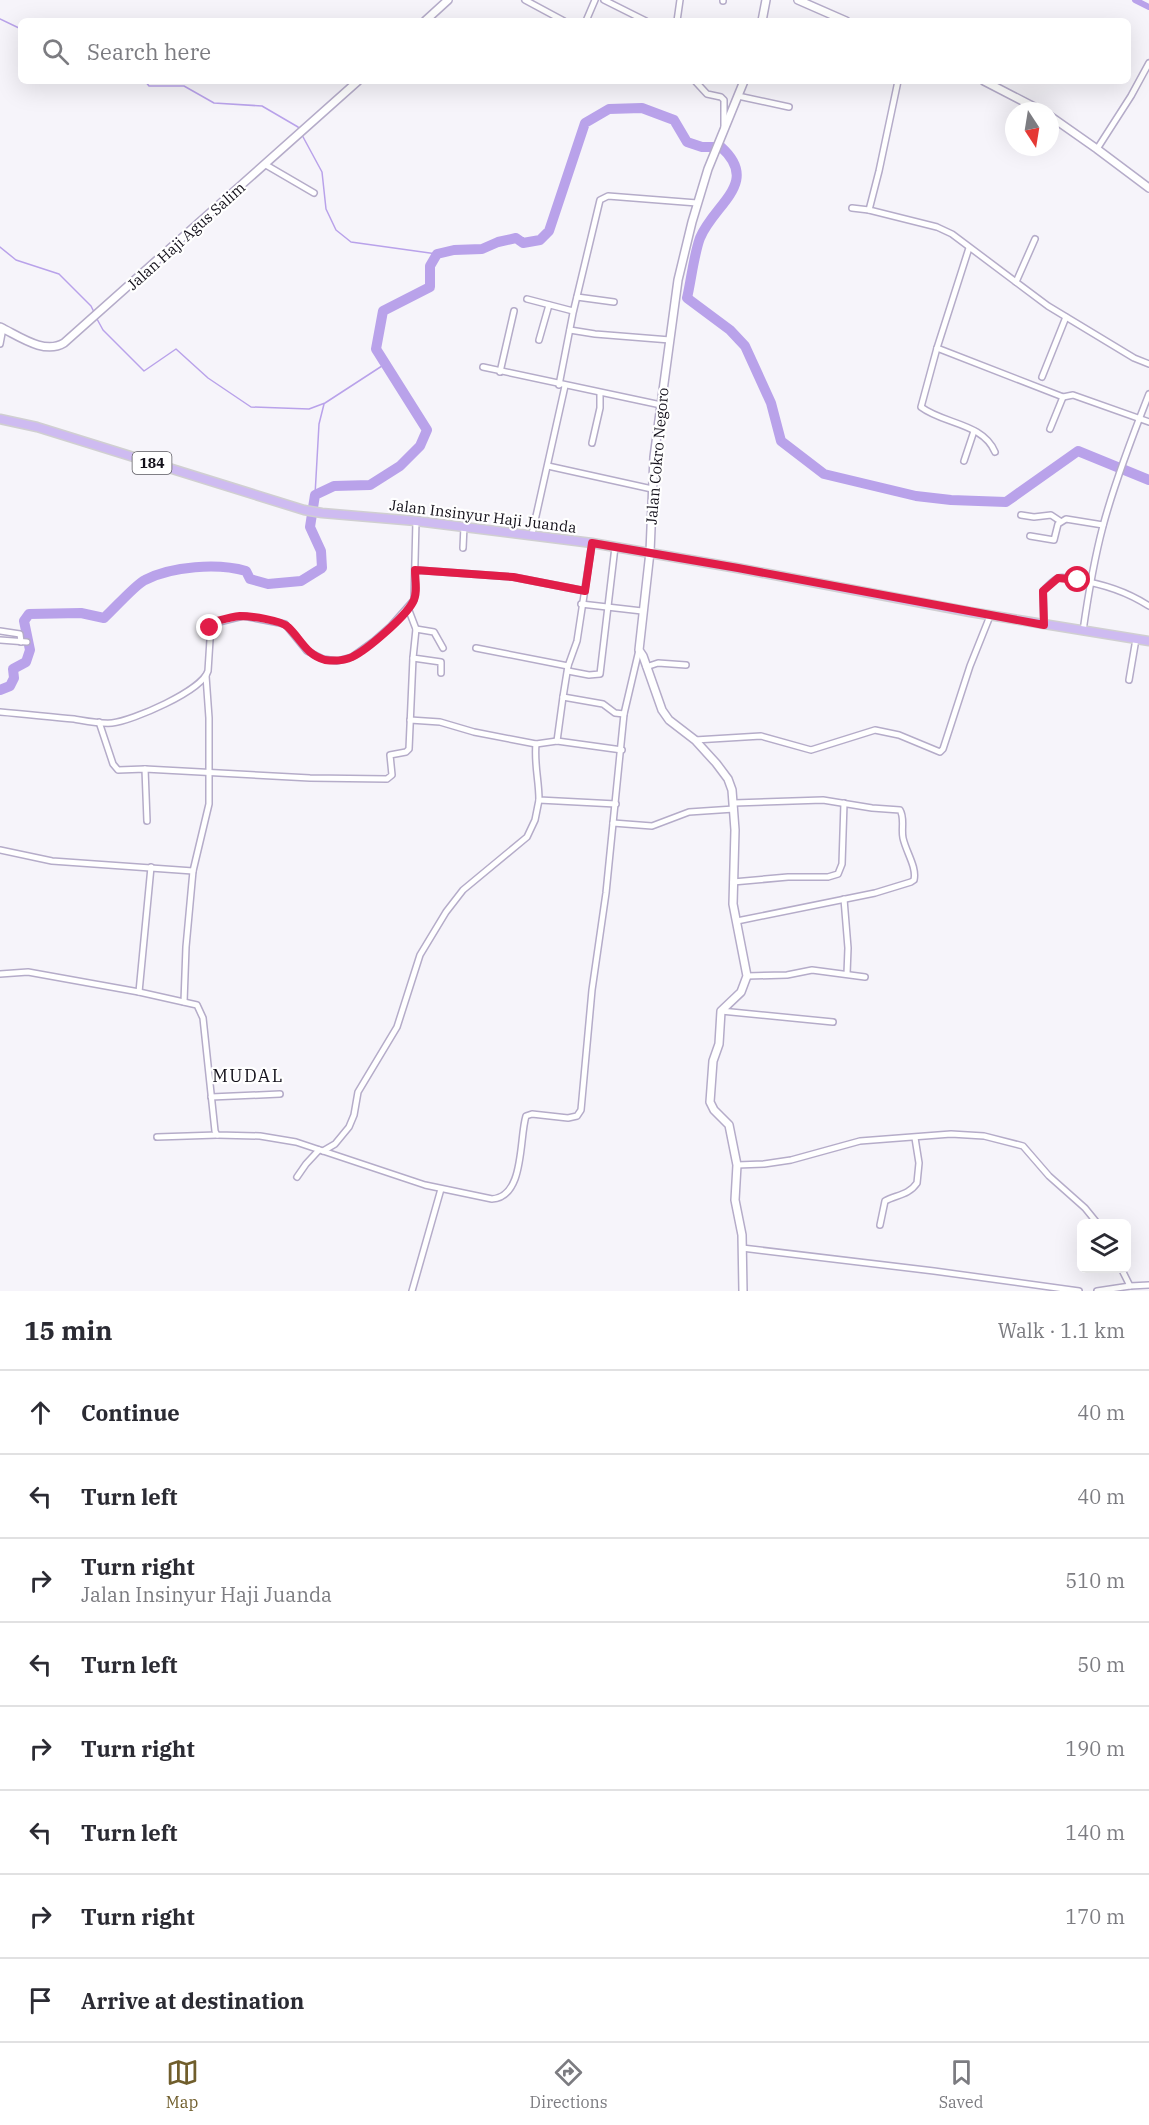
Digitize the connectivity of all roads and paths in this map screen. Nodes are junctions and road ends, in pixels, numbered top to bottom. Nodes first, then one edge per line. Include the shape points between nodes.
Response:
1 (448, 0) edge
2 (525, 0) edge
3 (595, 0) edge
4 (604, 0) edge
5 (680, 0) edge
6 (766, 0) edge
7 (798, 0) edge
8 (427, 18) edge
9 (558, 18) edge
10 (587, 18) edge
11 (640, 18) edge
12 (677, 18) edge
13 (763, 18) edge
14 (839, 18) edge
15 (1149, 63) edge
16 (355, 84) edge
17 (698, 84) edge
18 (743, 84) edge
19 (897, 84) edge
20 (990, 84) edge
21 (738, 96) junction
22 (1025, 102) edge
23 (789, 107) dead end
24 (1059, 122) edge
25 (724, 127) junction
26 (1097, 149) junction
27 (266, 165) junction
28 (1149, 188) edge
29 (314, 193) dead end
30 (697, 203) junction
31 (852, 208) dead end
32 (869, 210) junction
33 (1035, 239) dead end
34 (969, 248) junction
35 (1017, 282) junction
36 (577, 297) junction
37 (527, 299) dead end
38 (614, 302) dead end
39 (549, 305) junction
40 (514, 311) dead end
41 (573, 311) junction
42 (1066, 317) junction
43 (1, 328) edge
44 (570, 330) junction
45 (670, 339) junction
46 (539, 340) dead end
47 (0, 344) edge
48 (938, 348) junction
49 (1149, 364) edge
50 (483, 368) dead end
51 (500, 372) junction
52 (1042, 377) dead end
53 (562, 385) junction
54 (600, 393) junction
55 (1149, 394) edge
56 (1063, 397) junction
57 (661, 405) junction
58 (0, 419) edge
59 (1139, 419) junction
60 (1149, 422) edge
61 (1050, 429) dead end
62 (974, 431) junction
63 (592, 443) dead end
64 (995, 452) dead end
65 (964, 461) dead end
66 (548, 466) junction
67 (652, 489) junction
68 (1021, 515) dead end
69 (416, 521) junction
70 (1060, 521) junction
71 (1103, 525) junction
72 (464, 526) junction
73 (532, 534) junction
74 (1030, 536) dead end
75 (592, 543) junction
76 (615, 547) junction
77 (463, 548) dead end
78 (650, 552) junction
79 (415, 570) junction
80 (1091, 581) junction
81 (585, 591) junction
82 (581, 604) junction
83 (608, 606) junction
84 (1149, 606) edge
85 (408, 608) junction
86 (642, 611) junction
87 (990, 616) junction
88 (1044, 625) junction
89 (416, 629) junction
90 (0, 631) edge
91 (1083, 631) junction
92 (1136, 639) junction
93 (0, 640) edge
94 (1149, 641) edge
95 (443, 648) dead end
96 (476, 648) dead end
97 (639, 650) junction
98 (413, 658) junction
99 (686, 665) dead end
100 (646, 667) junction
101 (568, 668) junction
102 (441, 673) dead end
103 (206, 676) junction
104 (1129, 680) dead end
105 (563, 697) junction
106 (0, 712) edge
107 (624, 714) junction
108 (410, 720) junction
109 (99, 722) junction
110 (695, 740) junction
111 (557, 741) junction
112 (536, 744) junction
113 (622, 750) junction
114 (145, 769) junction
115 (210, 772) junction
116 (539, 800) junction
117 (844, 803) junction
118 (616, 804) junction
119 (734, 806) junction
120 (147, 821) dead end
121 (614, 823) junction
122 (0, 850) edge
123 (151, 867) junction
124 (193, 871) junction
125 (733, 882) junction
126 (844, 899) junction
127 (737, 921) junction
128 (0, 974) edge
129 (847, 974) junction
130 (747, 976) junction
131 (865, 977) dead end
132 (139, 992) junction
133 (184, 1002) junction
134 (722, 1011) junction
135 (833, 1022) dead end
136 (280, 1094) dead end
137 (211, 1097) junction
138 (217, 1135) junction
139 (157, 1137) dead end
140 (915, 1138) junction
141 (321, 1150) junction
142 (737, 1165) junction
143 (297, 1177) dead end
144 (441, 1189) junction
145 (1094, 1219) edge
146 (880, 1225) dead end
147 (742, 1248) junction
148 (1123, 1273) edge
149 (1149, 1285) edge
150 (1130, 1286) junction
151 (412, 1291) edge
152 (743, 1291) edge
153 (1078, 1291) edge
154 (1097, 1291) edge

1 - 8 street
2 - 9 street
3 - 10 street
4 - 11 street
5 - 12 street
6 - 13 street
7 - 14 street
15 - 26 street
16 - 27 street, Jalan Haji Agus Salim
17 - 25 street via 707,94 722,98
18 - 21 street, Jalan Cokro Negoro
19 - 32 street
20 - 22 street
21 - 23 street
21 - 25 street, Jalan Cokro Negoro
24 - 26 street
25 - 30 street, Jalan Cokro Negoro
26 - 28 street
27 - 29 street
27 - 43 street, Jalan Haji Agus Salim via 64,343 54,347 31,342
30 - 36 street via 602,198
30 - 45 street, Jalan Cokro Negoro via 678,280
31 - 32 street
32 - 34 street via 945,230
33 - 35 street
34 - 35 street
34 - 48 street
35 - 42 street
36 - 38 street
36 - 41 street
37 - 39 street
39 - 41 street
39 - 46 street
40 - 51 street
41 - 44 street
42 - 49 street
42 - 52 street
43 - 47 street
44 - 45 street
44 - 53 street
45 - 57 street, Jalan Cokro Negoro
48 - 56 street
48 - 62 street via 921,407
50 - 51 street
51 - 53 street
53 - 54 street
53 - 66 street
54 - 57 street
54 - 63 street
55 - 59 street
56 - 59 street via 1073,395
56 - 61 street
57 - 67 street, Jalan Cokro Negoro
58 - 69 main road, Jalan Insinyur Haji Juanda / 184 via 304,510
59 - 60 street
59 - 71 street
62 - 64 street
62 - 65 street
66 - 67 street
66 - 73 street
67 - 78 street, Jalan Cokro Negoro
68 - 70 street via 1051,514
69 - 72 main road, Jalan Insinyur Haji Juanda / 184
69 - 79 street
70 - 71 street
70 - 74 street via 1054,540
71 - 80 street
72 - 73 main road, Jalan Insinyur Haji Juanda / 184
72 - 77 street
73 - 75 main road, Jalan Insinyur Haji Juanda / 184
75 - 76 main road, Jalan Insinyur Haji Juanda / 184
75 - 81 street
76 - 78 main road, Jalan Insinyur Haji Juanda / 184
76 - 83 street
78 - 86 street, Jalan Cokro Negoro
78 - 87 main road, Jalan Insinyur Haji Juanda / 184
79 - 81 street via 513,577
79 - 85 street via 415,596
80 - 84 street via 1133,595
80 - 88 street via 1061,577 1049,585 1043,592
80 - 91 street
81 - 82 street
82 - 83 street
82 - 101 street via 577,641
83 - 86 street
83 - 101 street via 600,674 589,675
85 - 89 street
85 - 103 street via 359,653 337,661 307,651 280,622 243,616 215,621 210,628
86 - 97 street, Jalan Cokro Negoro
87 - 88 main road, Jalan Insinyur Haji Juanda / 184
87 - 110 street via 940,752 875,730 811,750 761,736
88 - 91 main road, Jalan Insinyur Haji Juanda / 184
89 - 95 street via 434,633
89 - 98 street
90 - 93 street via 20,634 24,642
91 - 92 main road, Jalan Insinyur Haji Juanda / 184
92 - 94 main road, Jalan Insinyur Haji Juanda / 184
92 - 104 street
96 - 101 street
97 - 100 street, Jalan Cokro Negoro
97 - 107 street
98 - 102 street via 441,662
98 - 108 street
99 - 100 street via 658,663
100 - 110 street, Jalan Cokro Negoro via 662,710
101 - 105 street
103 - 109 street via 183,695 161,705 120,721
103 - 115 street
105 - 107 street via 603,704
105 - 111 street
106 - 109 street
107 - 113 street
108 - 112 street via 440,722
108 - 115 street via 409,749 390,755 389,779
109 - 114 street via 115,768
110 - 119 street, Jalan Cokro Negoro via 728,779
111 - 112 street
111 - 113 street
112 - 116 street
113 - 118 street
114 - 115 street
114 - 120 street
115 - 124 street via 208,813
116 - 118 street
116 - 141 street via 527,837 463,890 440,922 416,966 397,1027 358,1092 349,1127 335,1144
117 - 119 street via 816,800
117 - 125 street via 843,864 838,874
117 - 126 street via 900,810 903,836 915,873 914,880 908,883
118 - 121 street
119 - 121 street via 689,812 652,826
119 - 125 street, Jalan Cokro Negoro
121 - 144 street via 580,1113 568,1118 526,1116 519,1164 506,1196 492,1199
122 - 123 street via 47,860
123 - 124 street
123 - 132 street
124 - 133 street
125 - 127 street, Jalan Cokro Negoro
126 - 127 street
126 - 129 street
127 - 130 street, Jalan Cokro Negoro
128 - 132 street via 28,972
129 - 130 street via 812,970
129 - 131 street
130 - 134 street via 741,992
132 - 133 street
133 - 137 street via 201,1011
134 - 135 street
134 - 142 street via 710,1102 729,1125
136 - 137 street
137 - 138 street
138 - 139 street
138 - 141 street via 281,1139
140 - 142 street via 860,1141 791,1160
140 - 145 street via 960,1134 1018,1144
140 - 146 street via 919,1158 917,1184 906,1194 885,1201
141 - 143 street
141 - 144 street
142 - 147 street via 735,1200
144 - 151 street
147 - 152 street
147 - 153 street
148 - 150 street
149 - 150 street
150 - 154 street

